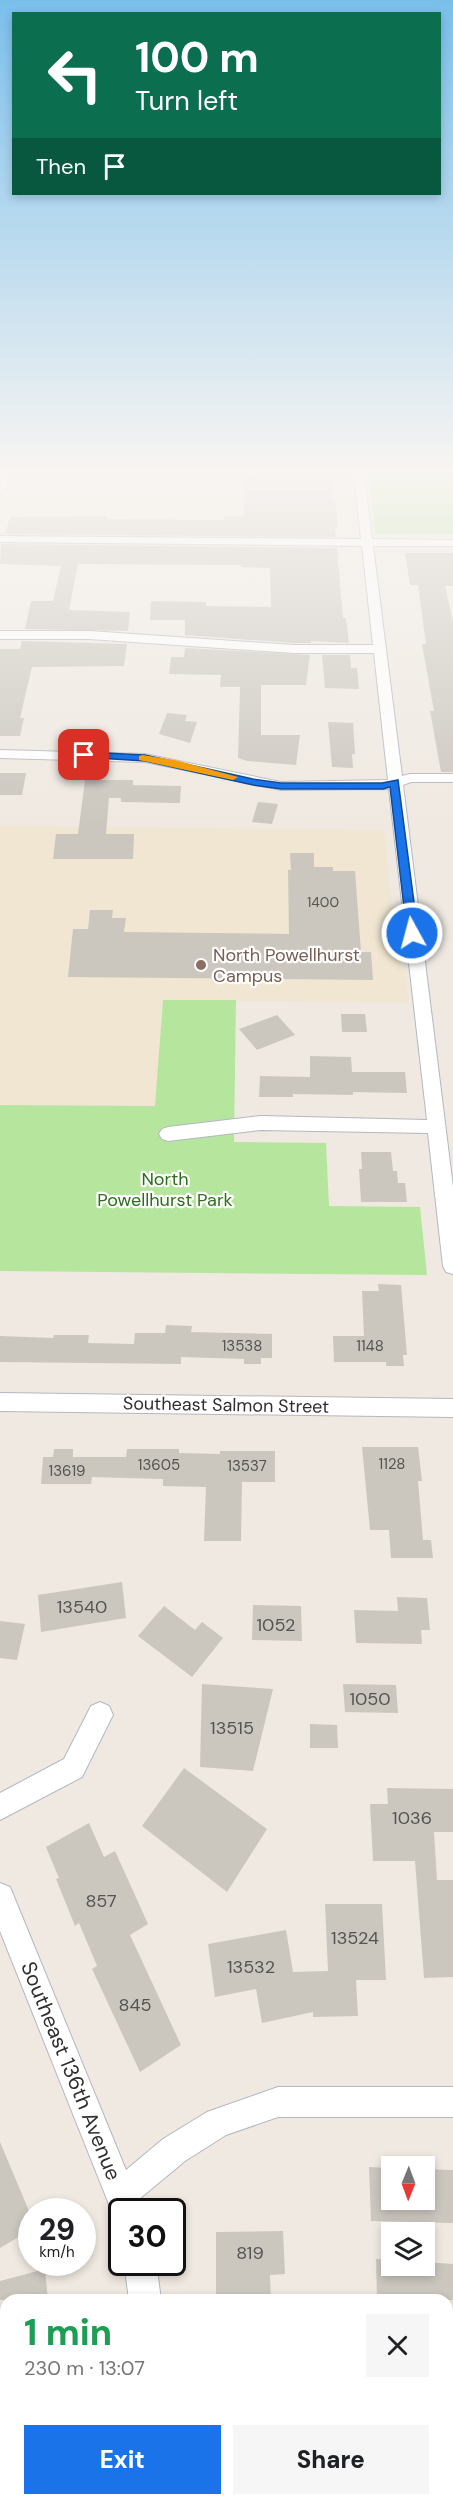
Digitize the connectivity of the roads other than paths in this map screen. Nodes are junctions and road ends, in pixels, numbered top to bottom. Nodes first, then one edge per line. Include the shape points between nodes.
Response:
1 (373, 590) edge
2 (0, 635) edge
3 (380, 650) junction
4 (0, 754) edge
5 (453, 778) edge
6 (394, 783) junction
7 (436, 1127) junction
8 (168, 1134) dead end
9 (453, 1266) edge
10 (0, 1402) edge
11 (453, 1408) edge
12 (100, 1714) dead end
13 (0, 1808) edge
14 (0, 1897) edge
15 (453, 2102) edge
16 (122, 2198) edge
17 (128, 2198) edge
18 (142, 2276) edge
19 (144, 2294) edge

1 - 3 street
2 - 3 street via 143,637 284,649
3 - 6 street
4 - 6 street via 145,758 281,786
5 - 6 street via 410,778
6 - 7 street
7 - 8 street via 261,1123
7 - 9 street
10 - 11 street, Southeast Salmon Street
12 - 13 street via 73,1768
14 - 16 street, Southeast 136th Avenue
15 - 17 street via 278,2102 218,2123 174,2150
18 - 19 street

